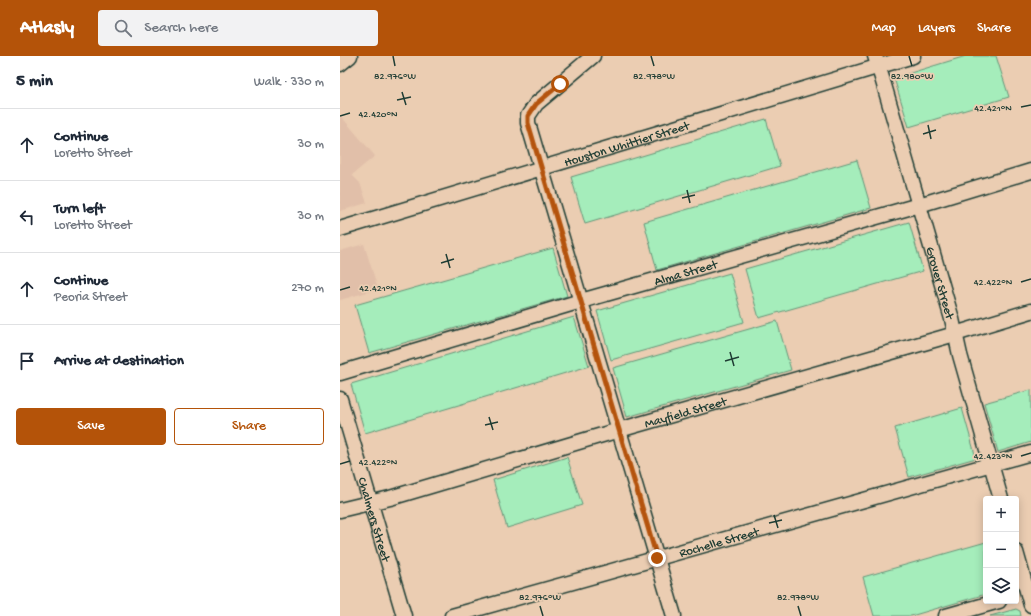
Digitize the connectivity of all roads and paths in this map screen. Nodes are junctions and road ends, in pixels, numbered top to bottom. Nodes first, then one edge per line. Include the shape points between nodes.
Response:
1 (350, 56) edge
2 (594, 56) edge
3 (912, 56) edge
4 (877, 61) edge
5 (340, 64) edge
6 (542, 168) junction
7 (1031, 171) edge
8 (919, 205) junction
9 (340, 229) edge
10 (581, 301) junction
11 (1031, 312) edge
12 (955, 334) junction
13 (340, 373) edge
14 (340, 399) edge
15 (619, 430) junction
16 (1031, 453) edge
17 (991, 464) junction
18 (1000, 496) edge
19 (371, 503) junction
20 (340, 510) edge
21 (657, 558) junction
22 (1019, 566) edge
23 (1026, 597) edge
24 (988, 604) edge
25 (404, 616) edge
26 (452, 616) edge
27 (674, 616) edge
28 (946, 616) edge

1 - 5 street
2 - 6 street via 536,104 528,116
3 - 4 street, Houston Whittier Street
4 - 6 street, Houston Whittier Street
4 - 8 street, Grover Street
6 - 9 street, Houston Whittier Street
6 - 10 street
7 - 8 street, Alma Street
8 - 10 street, Alma Street
8 - 12 street, Grover Street
10 - 13 street, Alma Street
10 - 15 street
11 - 12 street, Mayfield Street
12 - 15 street, Mayfield Street
12 - 17 street, Grover Street
14 - 19 street, Chalmers Street
15 - 19 street, Mayfield Street
15 - 21 street
16 - 17 street, Rochelle Street
17 - 18 street, Grover Street
17 - 21 street, Rochelle Street
19 - 20 street, Mayfield Street
19 - 25 street, Chalmers Street
21 - 26 street, Rochelle Street
21 - 27 street
22 - 23 street
24 - 28 street

